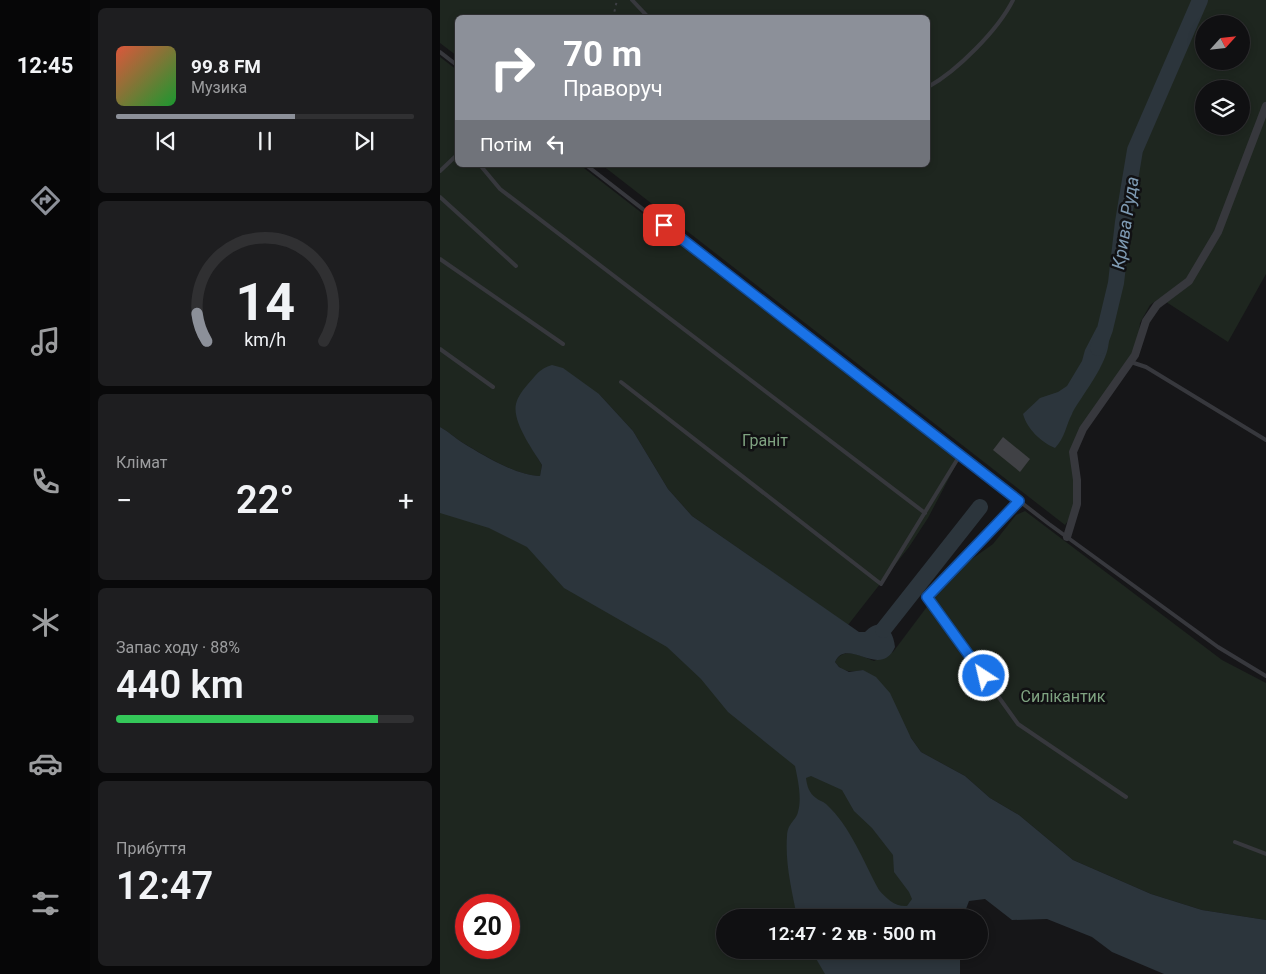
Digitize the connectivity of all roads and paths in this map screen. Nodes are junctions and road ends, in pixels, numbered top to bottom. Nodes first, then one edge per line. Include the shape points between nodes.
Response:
1 (617, 0) edge
2 (632, 0) edge
3 (1013, 0) edge
4 (614, 15) edge
5 (646, 15) edge
6 (440, 52) edge
7 (455, 64) edge
8 (930, 87) edge
9 (1266, 106) edge
10 (455, 157) edge
11 (482, 167) edge
12 (589, 167) edge
13 (440, 171) edge
14 (440, 197) edge
15 (440, 259) edge
16 (516, 266) dead end
17 (563, 344) dead end
18 (440, 349) edge
19 (1131, 362) junction
20 (621, 382) dead end
21 (494, 387) dead end
22 (1266, 440) edge
23 (960, 455) junction
24 (1019, 501) junction
25 (924, 513) junction
26 (1068, 537) junction
27 (1266, 676) edge
28 (1126, 797) dead end
29 (1235, 842) dead end
30 (1266, 854) edge

1 - 4 path
2 - 5 lane
3 - 8 lane via 1007,12 975,48
6 - 7 lane
9 - 19 street via 1218,232 1189,281 1157,305 1146,321
10 - 13 lane
11 - 25 lane via 500,188
12 - 23 lane
14 - 16 lane
15 - 17 lane
18 - 21 lane
19 - 22 lane via 1146,367
19 - 26 street via 1083,429 1073,452 1077,504
20 - 25 lane via 882,584
23 - 24 lane
23 - 25 lane
24 - 26 lane
24 - 28 lane via 927,597 1018,724
26 - 27 lane via 1218,647
29 - 30 lane

